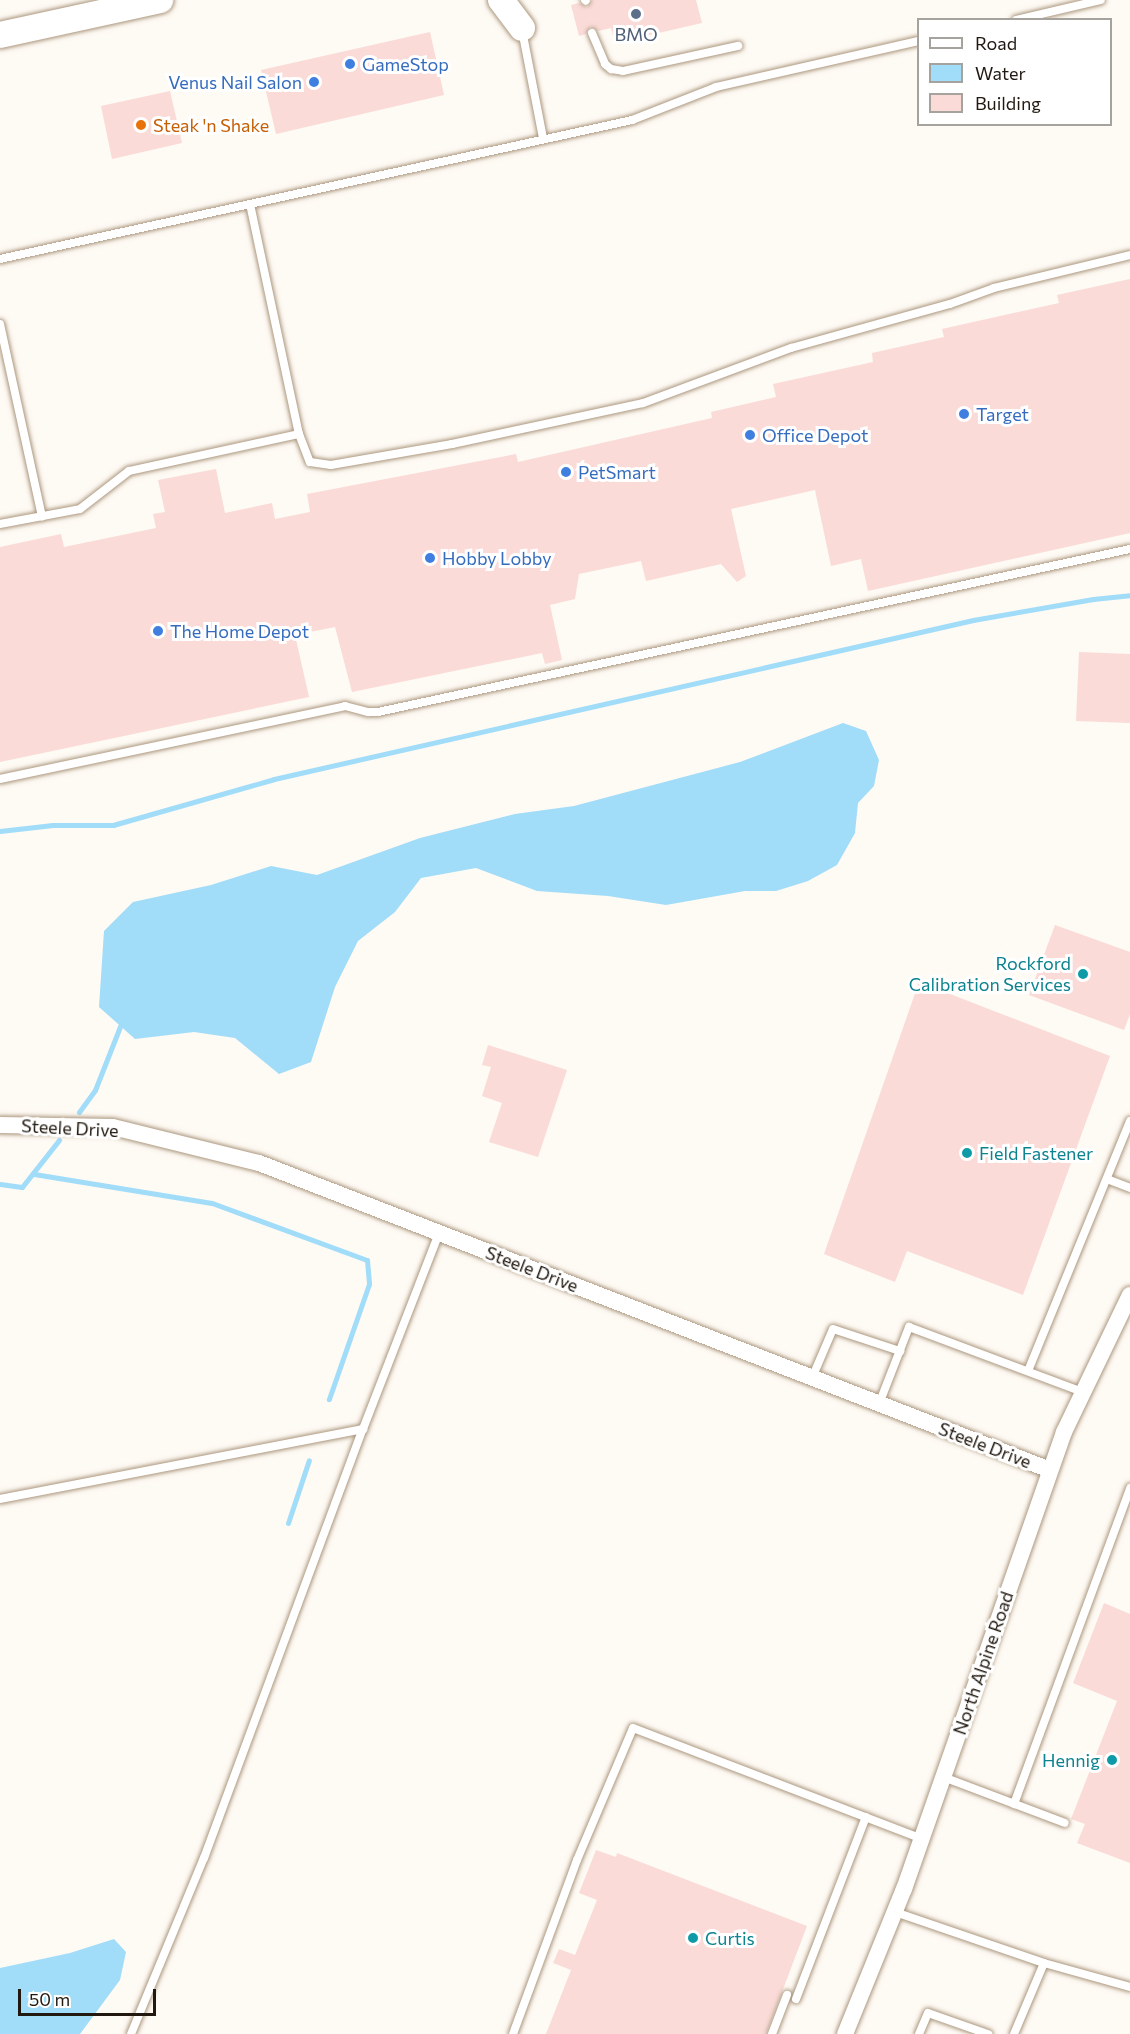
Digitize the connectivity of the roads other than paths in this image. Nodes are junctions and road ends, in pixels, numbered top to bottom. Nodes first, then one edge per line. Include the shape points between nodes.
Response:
1 (160, 0) edge
2 (501, 0) edge
3 (516, 0) edge
4 (524, 0) edge
5 (1101, 0) edge
6 (1024, 18) edge
7 (522, 28) junction
8 (592, 33) dead end
9 (0, 35) edge
10 (917, 41) edge
11 (738, 46) dead end
12 (543, 138) junction
13 (250, 204) junction
14 (1130, 255) edge
15 (0, 259) edge
16 (0, 324) edge
17 (299, 434) junction
18 (42, 516) junction
19 (0, 524) edge
20 (1130, 549) edge
21 (0, 779) edge
22 (1130, 1120) edge
23 (0, 1125) edge
24 (1107, 1179) junction
25 (1130, 1188) edge
26 (440, 1233) junction
27 (1130, 1295) edge
28 (1125, 1318) edge
29 (900, 1351) junction
30 (1028, 1371) junction
31 (812, 1378) junction
32 (1083, 1392) junction
33 (879, 1404) junction
34 (363, 1429) junction
35 (1050, 1470) junction
36 (1130, 1488) edge
37 (0, 1499) edge
38 (943, 1777) junction
39 (1014, 1804) junction
40 (866, 1817) junction
41 (1065, 1823) dead end
42 (922, 1839) junction
43 (895, 1912) junction
44 (1044, 1963) junction
45 (1130, 1987) edge
46 (787, 1995) dead end
47 (796, 1999) dead end
48 (130, 2034) edge
49 (513, 2034) edge
50 (772, 2034) edge
51 (845, 2034) edge
52 (919, 2034) edge
53 (988, 2034) edge
54 (1014, 2034) edge

1 - 9 main road
2 - 7 main road
3 - 7 lane
4 - 7 main road
5 - 6 lane
7 - 12 lane
8 - 11 lane via 605,64 623,71
10 - 12 lane via 716,87 632,120
12 - 13 lane
13 - 15 lane
13 - 17 lane
14 - 17 lane via 994,288 791,348 719,377 632,405 452,444 331,465 310,462
16 - 18 lane
17 - 18 lane via 129,471 80,508
18 - 19 lane
20 - 21 lane via 378,712 345,706
22 - 24 lane
23 - 26 street, Steele Drive via 124,1129 259,1163
24 - 25 lane
24 - 30 lane
26 - 31 street, Steele Drive
26 - 34 lane
27 - 28 street, North Alpine Road
28 - 32 street, North Alpine Road
29 - 30 lane via 909,1327
29 - 31 lane via 833,1329
29 - 33 lane
30 - 32 lane
31 - 33 street, Steele Drive
32 - 35 street, North Alpine Road
33 - 35 street, Steele Drive
34 - 37 lane
34 - 48 lane via 204,1858
35 - 38 street, North Alpine Road
36 - 39 lane
38 - 39 lane
38 - 42 street, North Alpine Road
39 - 41 lane
40 - 42 lane
40 - 47 lane
40 - 49 lane via 633,1728 577,1860
42 - 43 street, North Alpine Road
43 - 44 lane
43 - 51 street, North Alpine Road
44 - 45 lane
44 - 54 lane
46 - 50 lane
52 - 53 lane via 928,2013

